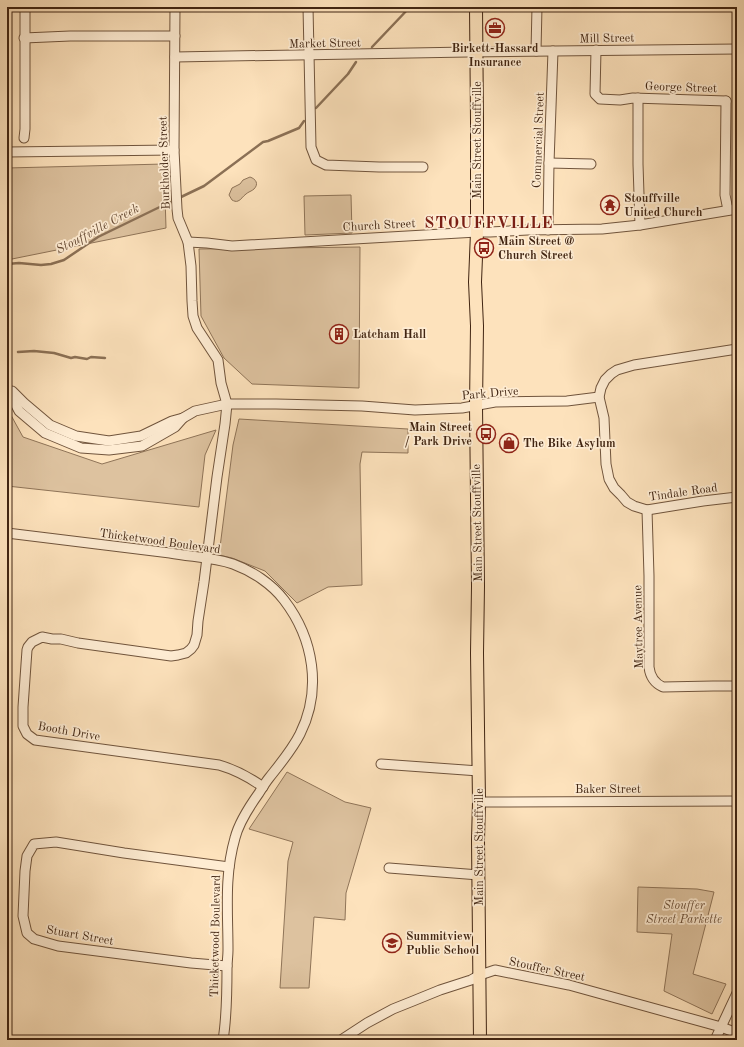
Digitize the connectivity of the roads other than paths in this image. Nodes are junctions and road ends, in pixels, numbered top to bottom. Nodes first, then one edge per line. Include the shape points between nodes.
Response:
1 (25, 7) edge
2 (175, 7) edge
3 (308, 7) edge
4 (476, 7) edge
5 (537, 7) edge
6 (175, 36) junction
7 (24, 38) junction
8 (737, 49) edge
9 (596, 50) junction
10 (536, 51) junction
11 (553, 51) junction
12 (476, 52) junction
13 (309, 55) junction
14 (175, 57) junction
15 (638, 98) junction
16 (24, 138) dead end
17 (174, 150) junction
18 (7, 152) edge
19 (549, 163) junction
20 (590, 164) dead end
21 (424, 167) dead end
22 (732, 210) edge
23 (640, 225) junction
24 (548, 230) junction
25 (477, 232) junction
26 (188, 242) junction
27 (737, 349) edge
28 (7, 387) edge
29 (599, 397) junction
30 (227, 404) junction
31 (476, 406) junction
32 (737, 497) edge
33 (648, 510) junction
34 (7, 533) edge
35 (207, 557) junction
36 (737, 686) edge
37 (381, 764) dead end
38 (479, 771) junction
39 (263, 787) junction
40 (737, 801) edge
41 (479, 802) junction
42 (229, 867) junction
43 (389, 868) dead end
44 (479, 875) junction
45 (227, 966) junction
46 (480, 975) junction
47 (737, 994) edge
48 (720, 1027) junction
49 (737, 1033) edge
50 (223, 1040) edge
51 (341, 1040) edge
52 (480, 1040) edge
53 (715, 1040) edge

1 - 7 street
2 - 6 street, Burkholder Street
3 - 13 street
4 - 12 main road, Main Street Stouffville
5 - 10 street
6 - 7 street
6 - 14 street, Burkholder Street
7 - 16 street
8 - 9 street, Mill Street
9 - 11 street, Mill Street
9 - 15 street, George Street via 595,94 600,99
10 - 11 street, Mill Street
10 - 12 street, Mill Street
11 - 19 street, Commercial Street
12 - 13 street, Market Street
12 - 25 main road, Main Street Stouffville
13 - 14 street, Market Street
13 - 21 street via 311,145 316,160 326,165
14 - 17 street, Burkholder Street
15 - 22 street, George Street via 728,98 725,195
15 - 23 street
17 - 18 street
17 - 26 street, Burkholder Street via 178,213
19 - 20 street
19 - 24 street, Commercial Street
22 - 23 street, Church Street
23 - 24 street, Church Street
24 - 25 street, Church Street
25 - 26 street, Church Street via 232,246
25 - 31 main road, Main Street Stouffville
26 - 30 street, Burkholder Street via 193,316 197,328 218,360
27 - 29 street via 617,370 605,380
28 - 30 street, Park Drive via 19,411 45,432 81,448 109,450 142,446 175,427 183,418 195,411
29 - 31 street, Park Drive via 495,402
29 - 33 street, Tindale Road via 604,418 609,479 627,502
30 - 31 street, Park Drive via 362,406 415,410
30 - 35 street
31 - 38 main road, Main Street Stouffville
32 - 33 street, Tindale Road
33 - 36 street, Maytree Avenue via 649,672 652,679 663,687
34 - 35 street, Thicketwood Boulevard
35 - 39 street, Thicketwood Boulevard via 233,564 265,581 284,600 300,626 310,650 313,679 306,721 292,748
35 - 39 street, Booth Drive via 197,635 191,649 186,653 171,656 42,637 32,642 27,650 23,726 27,734 35,740 219,765 235,770
37 - 38 street
38 - 41 main road, Main Street Stouffville
39 - 42 street, Thicketwood Boulevard via 242,820 235,837
40 - 41 street, Baker Street
41 - 44 main road, Main Street Stouffville
42 - 45 street, Thicketwood Boulevard via 226,899
42 - 45 street, Stuart Street via 56,842 34,844 26,863 23,916 27,933 34,939 58,946
43 - 44 street
44 - 46 main road, Main Street Stouffville
45 - 50 street, Thicketwood Boulevard
46 - 48 street, Stouffer Street via 495,970 569,985
46 - 51 street, Stouffer Street via 393,1009
46 - 52 main road, Main Street Stouffville
47 - 48 street
48 - 49 street, Stouffer Street
48 - 53 street

